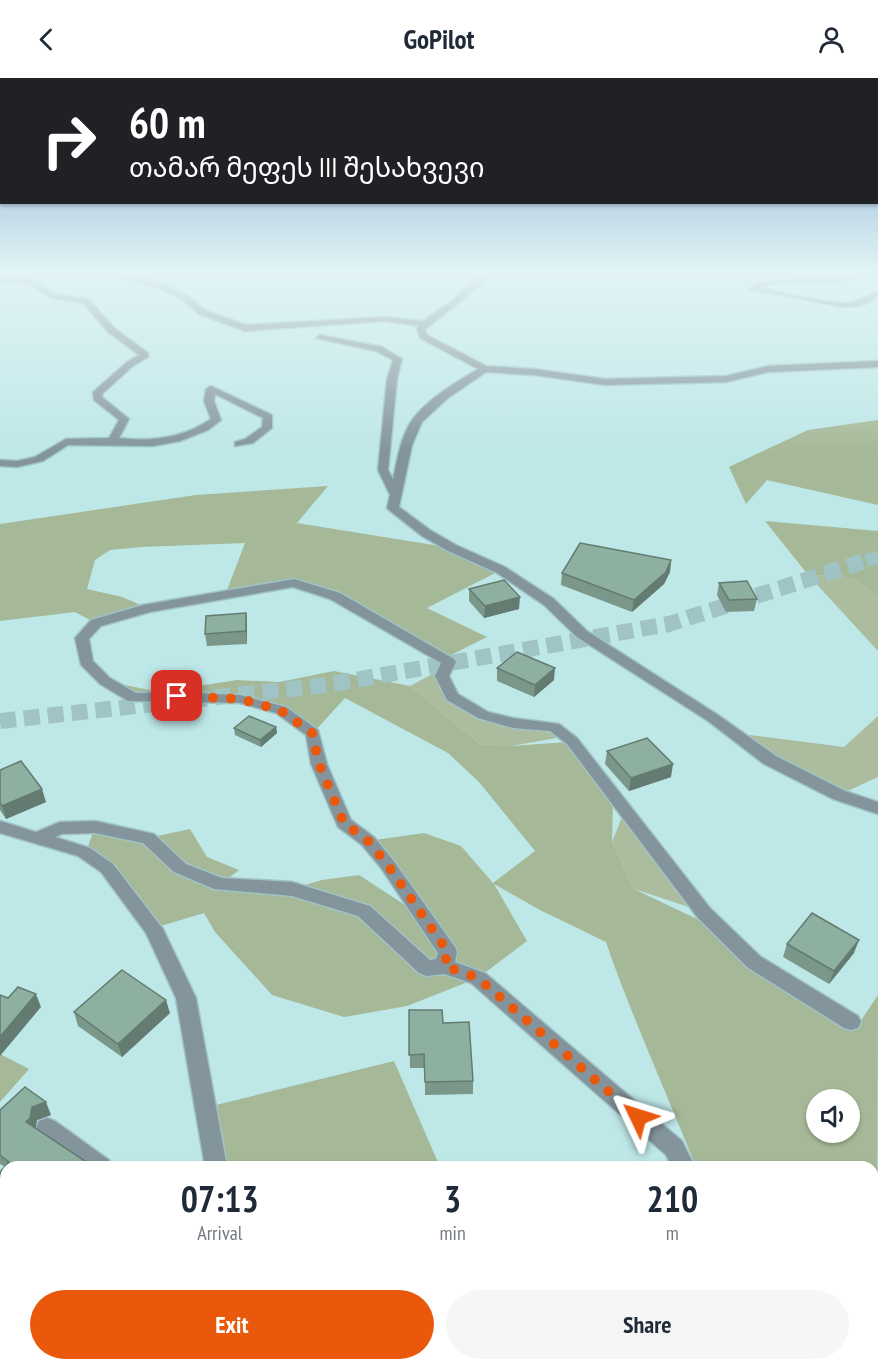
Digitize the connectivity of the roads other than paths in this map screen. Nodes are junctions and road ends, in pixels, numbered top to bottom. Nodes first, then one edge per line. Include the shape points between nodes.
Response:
1 (113, 331) edge
2 (422, 331) edge
3 (320, 338) dead end
4 (878, 364) edge
5 (484, 369) junction
6 (112, 441) junction
7 (239, 444) dead end
8 (0, 463) edge
9 (395, 495) junction
10 (878, 808) edge
11 (0, 827) edge
12 (38, 838) junction
13 (444, 966) junction
14 (851, 1022) dead end
15 (47, 1128) dead end
16 (93, 1161) edge
17 (215, 1161) edge
18 (681, 1161) edge

1 - 6 street via 145,355 98,392 98,398 124,419
2 - 5 street via 423,336
3 - 9 street via 380,349 398,359 392,379 383,470
4 - 5 street via 768,369 726,379 605,382
5 - 9 street via 450,391 414,425
6 - 7 street via 157,443 207,428 216,420 209,401 211,389 268,417 267,428
6 - 8 street via 66,442 39,459
9 - 10 street via 393,508 426,533 501,570 549,602 582,634 713,718 770,760 839,795
11 - 12 street
12 - 13 street via 60,828 95,827 148,838 180,868 220,884 292,889 364,911 426,968
12 - 17 street via 84,852 106,868 154,929 186,998
13 - 14 street via 448,952 426,920 368,841 344,823 319,764 312,733 280,710 240,699 133,698 105,681 86,662 82,638 96,623 148,608 294,583 335,596 448,663 442,676 452,696 483,715 554,727 572,741 704,913 754,962
13 - 18 street via 478,978 674,1148
15 - 16 street

